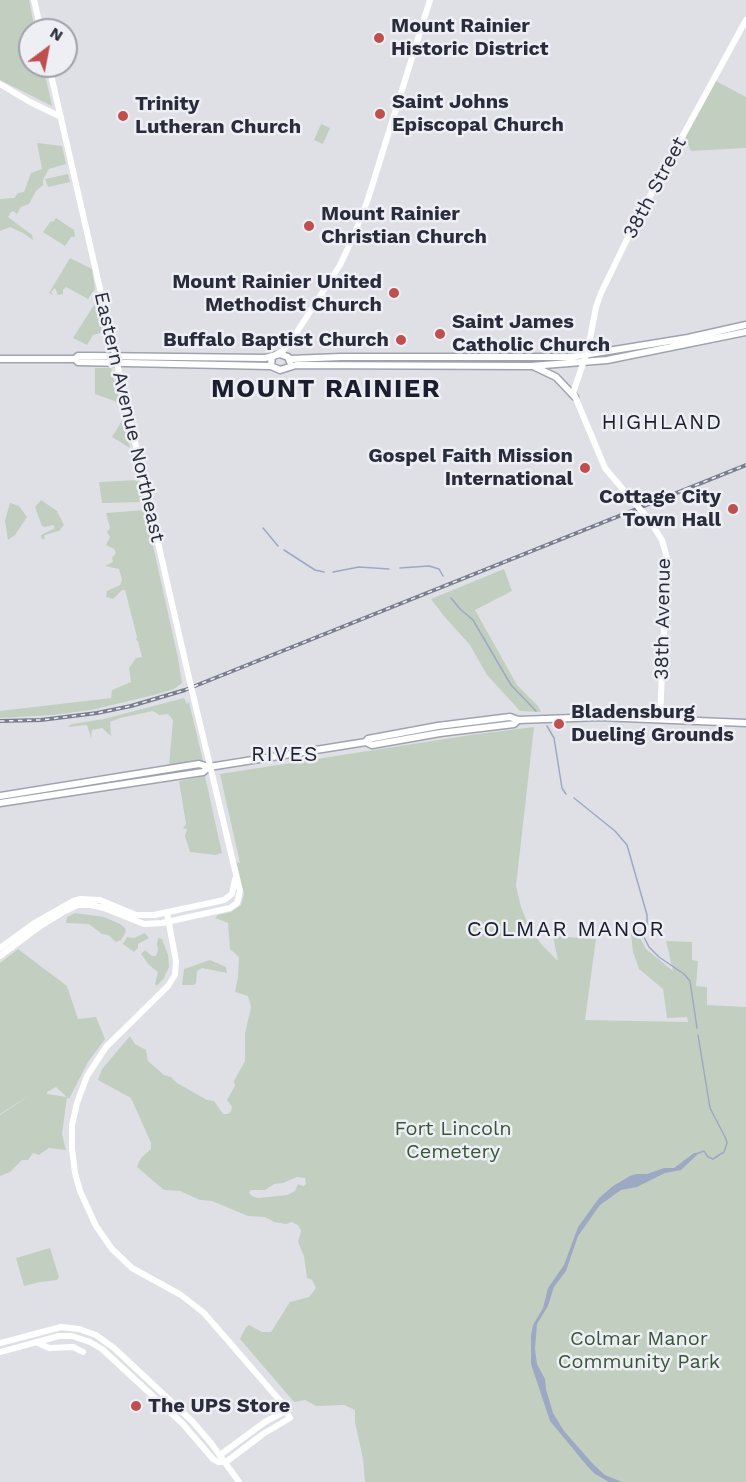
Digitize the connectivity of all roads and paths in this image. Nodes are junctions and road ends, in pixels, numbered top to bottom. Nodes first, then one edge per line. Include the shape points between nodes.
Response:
1 (34, 0) edge
2 (430, 0) edge
3 (38, 18) edge
4 (746, 20) edge
5 (52, 78) edge
6 (0, 84) edge
7 (61, 117) junction
8 (746, 325) edge
9 (746, 332) edge
10 (290, 342) junction
11 (274, 355) junction
12 (586, 355) junction
13 (0, 359) edge
14 (116, 360) junction
15 (289, 360) junction
16 (583, 363) junction
17 (271, 366) junction
18 (531, 366) junction
19 (574, 394) junction
20 (660, 719) junction
21 (746, 723) edge
22 (209, 767) junction
23 (122, 781) junction
24 (0, 796) edge
25 (0, 803) edge
26 (236, 878) junction
27 (167, 913) junction
28 (168, 922) junction
29 (0, 948) edge
30 (0, 956) edge
31 (35, 1342) junction
32 (0, 1343) edge
33 (0, 1352) edge
34 (83, 1352) dead end
35 (287, 1410) junction
36 (220, 1455) junction
37 (226, 1462) junction
38 (239, 1482) edge

1 - 3 main road
2 - 10 main road via 354,235 340,265
4 - 12 main road, 38th Street via 601,292
5 - 7 main road, Eastern Avenue Northeast
6 - 7 main road
7 - 14 main road, Eastern Avenue Northeast
8 - 12 main road
9 - 16 main road
10 - 11 main road
10 - 15 main road
11 - 14 main road
11 - 15 main road
11 - 17 main road
12 - 15 main road
12 - 16 main road, 38th Street
13 - 14 main road
14 - 17 main road
14 - 22 main road, Eastern Avenue Northeast, bridge
15 - 17 main road via 280,370
15 - 18 main road
16 - 18 main road
16 - 19 main road, 38th Street via 572,382
18 - 19 main road via 556,377
19 - 20 main road, 38th Avenue, bridge via 605,468 649,520 662,540 667,558
20 - 21 main road
20 - 22 main road via 518,720 514,724
22 - 23 main road via 203,772
22 - 26 main road, Eastern Avenue Northeast
23 - 24 main road
23 - 25 main road
26 - 27 main road via 229,898
26 - 28 main road, Eastern Avenue Northeast via 240,891 234,906
27 - 28 main road
27 - 29 main road via 136,915 106,901 81,899 61,906
28 - 30 main road via 144,924 104,908 78,905
28 - 35 main road via 177,962 175,975 106,1047 87,1076 72,1125 75,1173 96,1226 116,1254 199,1308
31 - 33 main road
31 - 34 main road via 49,1348 73,1347
31 - 37 main road via 68,1336 94,1344 187,1427 215,1460
32 - 36 main road via 57,1327 92,1333 192,1421
35 - 36 main road
35 - 37 main road via 290,1418
36 - 37 main road
37 - 38 main road

